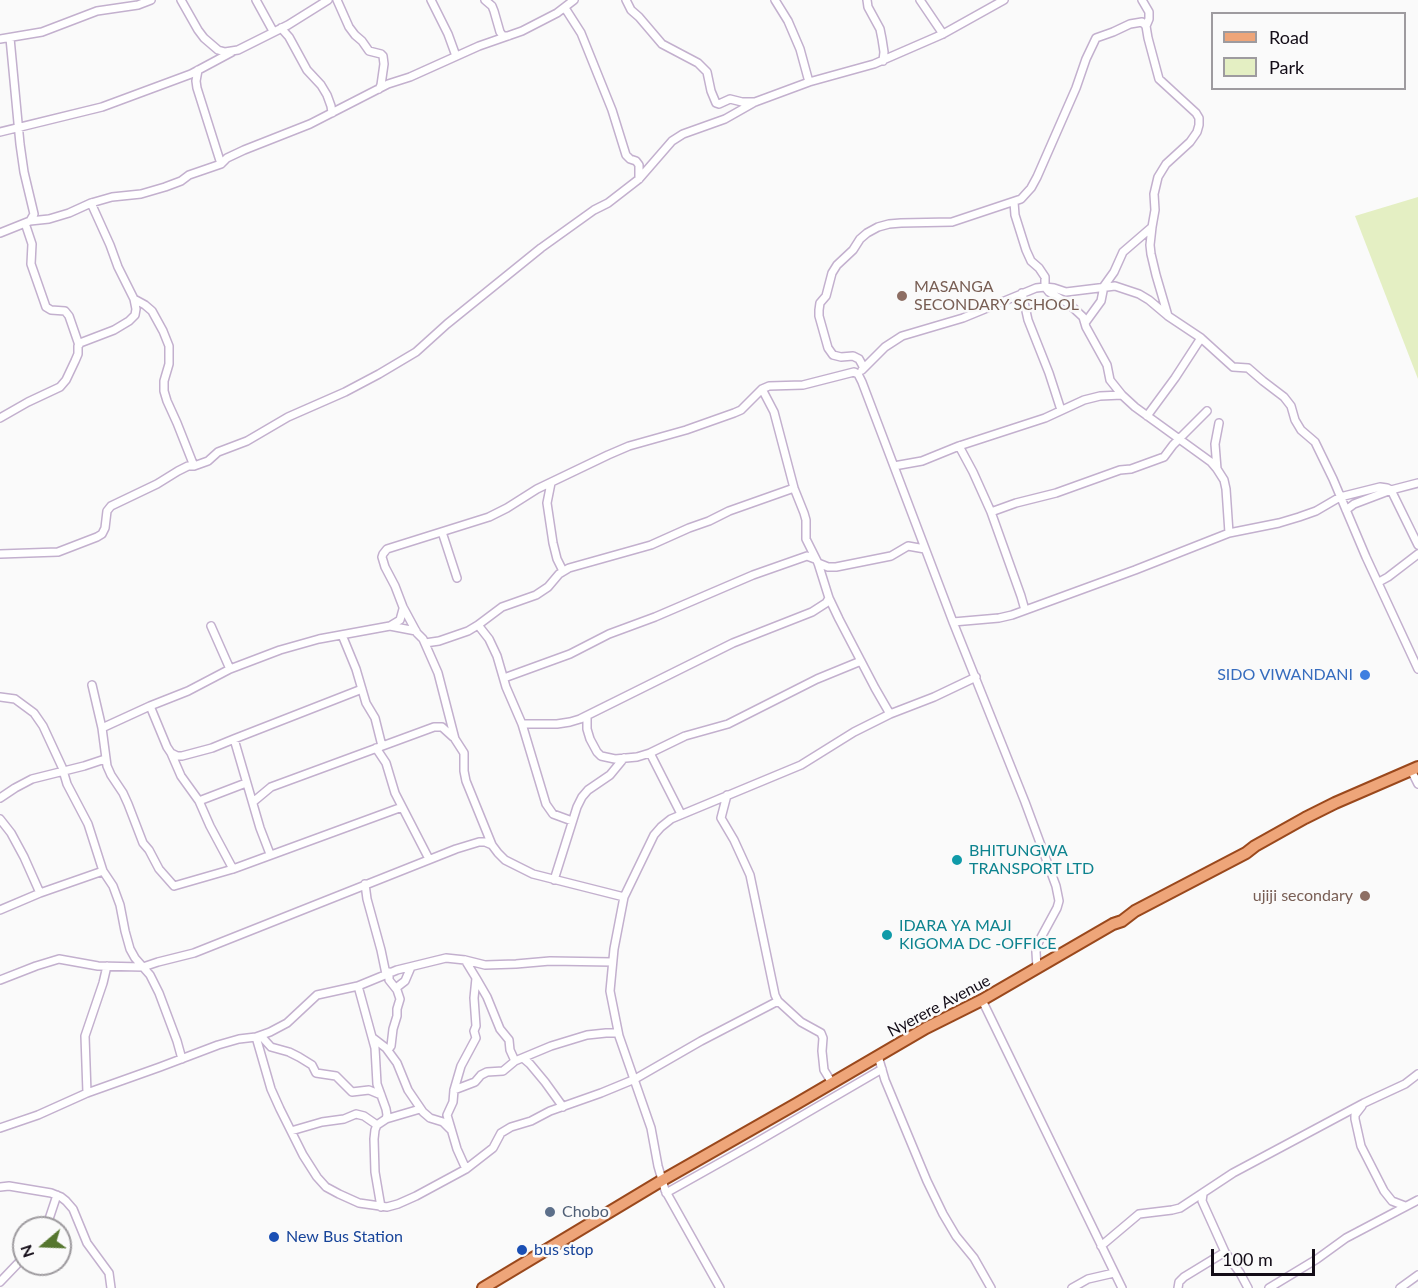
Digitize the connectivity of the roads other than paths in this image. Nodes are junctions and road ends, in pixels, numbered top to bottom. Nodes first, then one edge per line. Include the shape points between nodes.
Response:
1 (151, 0) edge
2 (181, 0) edge
3 (256, 0) edge
4 (328, 0) edge
5 (337, 0) edge
6 (431, 0) edge
7 (485, 0) edge
8 (573, 0) edge
9 (626, 0) edge
10 (775, 0) edge
11 (867, 0) edge
12 (920, 0) edge
13 (1005, 0) edge
14 (1142, 0) edge
15 (565, 8) junction
16 (1146, 26) junction
17 (277, 29) junction
18 (943, 34) junction
19 (508, 36) junction
20 (10, 38) junction
21 (0, 39) edge
22 (232, 52) junction
23 (456, 56) junction
24 (883, 61) junction
25 (198, 70) junction
26 (809, 82) junction
27 (379, 89) junction
28 (754, 102) junction
29 (332, 113) junction
30 (18, 127) junction
31 (0, 132) edge
32 (221, 164) junction
33 (639, 179) junction
34 (91, 202) junction
35 (1014, 202) junction
36 (1003, 204) junction
37 (1014, 215) junction
38 (28, 222) junction
39 (1152, 227) junction
40 (0, 233) edge
41 (1114, 272) junction
42 (1104, 286) junction
43 (1045, 287) junction
44 (1121, 287) junction
45 (1022, 293) junction
46 (134, 299) junction
47 (1168, 316) junction
48 (1085, 323) junction
49 (1201, 338) junction
50 (78, 345) junction
51 (864, 368) junction
52 (858, 374) junction
53 (762, 389) junction
54 (1122, 395) junction
55 (1061, 410) junction
56 (1207, 411) dead end
57 (1147, 416) junction
58 (0, 418) edge
59 (1219, 423) dead end
60 (1180, 438) junction
61 (959, 446) junction
62 (195, 466) junction
63 (894, 466) junction
64 (1217, 469) junction
65 (551, 483) junction
66 (1418, 483) edge
67 (794, 488) junction
68 (1391, 490) junction
69 (1340, 497) junction
70 (1346, 510) junction
71 (991, 512) junction
72 (442, 532) junction
73 (1229, 533) junction
74 (1418, 545) edge
75 (925, 549) junction
76 (0, 554) edge
77 (1418, 554) edge
78 (817, 561) junction
79 (563, 571) junction
80 (457, 578) dead end
81 (1378, 582) junction
82 (829, 598) junction
83 (403, 607) junction
84 (1025, 610) junction
85 (953, 622) junction
86 (478, 625) junction
87 (211, 626) dead end
88 (390, 626) junction
89 (416, 631) junction
90 (342, 635) junction
91 (425, 643) junction
92 (861, 662) junction
93 (230, 669) junction
94 (1418, 669) edge
95 (976, 677) junction
96 (504, 678) junction
97 (92, 685) dead end
98 (362, 689) junction
99 (0, 697) edge
100 (150, 706) junction
101 (447, 710) junction
102 (890, 714) junction
103 (587, 716) junction
104 (522, 724) junction
105 (434, 727) junction
106 (102, 728) junction
107 (455, 739) junction
108 (234, 740) junction
109 (379, 747) junction
110 (171, 753) junction
111 (650, 753) junction
112 (624, 758) junction
113 (105, 759) junction
114 (1414, 768) edge
115 (63, 771) junction
116 (246, 783) junction
117 (1418, 784) edge
118 (727, 795) junction
119 (0, 798) edge
120 (199, 801) junction
121 (253, 802) junction
122 (402, 807) junction
123 (681, 814) junction
124 (0, 819) edge
125 (572, 821) junction
126 (492, 845) junction
127 (270, 854) junction
128 (429, 859) junction
129 (232, 869) junction
130 (103, 871) junction
131 (554, 880) junction
132 (365, 884) junction
133 (40, 893) junction
134 (624, 897) junction
135 (0, 910) edge
136 (465, 960) junction
137 (612, 962) junction
138 (107, 966) junction
139 (411, 966) junction
140 (143, 968) junction
141 (1037, 968) junction
142 (387, 973) junction
143 (476, 978) junction
144 (0, 980) edge
145 (358, 986) junction
146 (396, 988) junction
147 (982, 1000) junction
148 (778, 1001) junction
149 (618, 1034) junction
150 (258, 1036) junction
151 (373, 1038) junction
152 (388, 1050) junction
153 (878, 1056) junction
154 (182, 1059) junction
155 (519, 1060) junction
156 (882, 1069) junction
157 (1418, 1074) edge
158 (635, 1079) junction
159 (832, 1083) junction
160 (454, 1090) junction
161 (87, 1093) junction
162 (381, 1095) junction
163 (1364, 1103) junction
164 (563, 1107) junction
165 (420, 1108) junction
166 (386, 1119) junction
167 (377, 1125) junction
168 (0, 1128) edge
169 (291, 1131) junction
170 (454, 1133) junction
171 (466, 1169) junction
172 (661, 1181) junction
173 (1, 1185) edge
174 (666, 1193) junction
175 (1203, 1194) junction
176 (57, 1195) junction
177 (1418, 1200) edge
178 (1405, 1206) junction
179 (381, 1207) junction
180 (50, 1216) edge
181 (1101, 1246) junction
182 (1226, 1252) junction
183 (12, 1270) edge
184 (1114, 1273) junction
185 (1418, 1275) edge
186 (0, 1282) edge
187 (1403, 1287) edge
188 (111, 1288) edge
189 (483, 1288) edge
190 (720, 1288) edge
191 (992, 1288) edge
192 (1072, 1288) edge
193 (1122, 1288) edge
194 (1178, 1288) edge
195 (1248, 1288) edge
196 (1269, 1288) edge

1 - 20 street via 97,11 42,32
2 - 22 street via 204,38 218,50
3 - 17 street
4 - 17 street
5 - 27 street via 355,35 369,51 383,56
6 - 23 street
7 - 19 street via 492,6 500,33
8 - 15 street
9 - 28 street via 662,44 707,72 716,103 730,99
10 - 26 street via 800,49
11 - 24 street via 880,29
12 - 18 street
13 - 18 street
14 - 16 street via 1149,12
15 - 19 street
15 - 33 street via 581,33 627,157 639,165
16 - 35 street via 1144,22 1130,24 1096,38 1037,177 1031,188
16 - 39 street via 1160,80 1200,121 1190,142 1158,177
17 - 22 street
17 - 29 street via 289,37 307,70 321,85
18 - 24 street
19 - 23 street
20 - 21 street
20 - 30 street
22 - 25 street
23 - 27 street
24 - 26 street
25 - 30 street via 102,107
25 - 32 street via 195,81
26 - 28 street
27 - 29 street
28 - 33 street via 672,141
29 - 32 street via 244,150
30 - 31 street
30 - 38 street via 34,214
32 - 34 street via 165,188
33 - 62 street via 541,248 416,352
34 - 38 street via 49,219
34 - 46 street
35 - 36 street
35 - 37 street
36 - 37 street
36 - 51 street via 952,222 878,227 860,239 837,265 820,303 819,316 833,355 858,358
37 - 43 street via 1028,255 1045,277
38 - 40 street
38 - 50 street via 31,264 46,307 65,311 72,320
39 - 41 street via 1123,252
39 - 47 street via 1151,254
41 - 42 street
41 - 44 street
42 - 43 street via 1066,292
42 - 44 street
42 - 48 street via 1101,301
43 - 45 street
43 - 48 street via 1069,304
44 - 47 street via 1149,300
45 - 51 street via 963,318 902,336
45 - 55 street
46 - 50 street via 135,315 129,321
46 - 62 street via 152,311 169,346 164,391
47 - 49 street
48 - 54 street via 1107,365 1110,380
49 - 57 street
49 - 69 street via 1233,367 1248,368 1284,397 1301,430 1315,442
50 - 58 street via 78,354 60,387
51 - 52 street
52 - 53 street
52 - 63 street
53 - 65 street via 741,410 629,446
53 - 67 street via 774,412
54 - 55 street via 1100,396
54 - 57 street
55 - 61 street
56 - 60 street
57 - 60 street
59 - 64 street via 1215,444
60 - 64 street
60 - 71 street via 1164,457
61 - 63 street via 922,461
61 - 71 street
62 - 76 street via 188,466 111,506 105,528 97,537 58,552
63 - 75 street
64 - 73 street via 1226,489
65 - 72 street via 489,518
65 - 79 street via 547,503
66 - 68 street
67 - 78 street via 806,520 806,539
67 - 79 street via 651,544
68 - 69 street via 1380,487
68 - 70 street
68 - 74 street
69 - 70 street
69 - 73 street via 1299,517
70 - 81 street
71 - 84 street
72 - 80 street
72 - 83 street via 387,549 383,555
73 - 84 street
75 - 78 street via 908,546 891,556 836,567
75 - 85 street
77 - 81 street
78 - 82 street
78 - 96 street via 805,556 753,575 570,654
79 - 86 street via 536,595 502,607
81 - 94 street
82 - 92 street
82 - 103 street via 813,612 734,643
83 - 88 street via 400,620
83 - 89 street
84 - 85 street via 999,618
85 - 95 street
86 - 91 street via 458,635
86 - 96 street via 492,645
87 - 93 street
88 - 89 street
88 - 90 street
89 - 91 street
90 - 93 street via 305,642
90 - 98 street
91 - 101 street
92 - 102 street
92 - 111 street via 817,679 728,724 685,736
93 - 100 street
95 - 102 street
95 - 141 street via 1058,894 1057,908 1038,943
96 - 104 street
97 - 106 street
98 - 108 street
98 - 109 street via 377,721
99 - 115 street via 15,699 38,717
100 - 106 street
100 - 110 street
101 - 105 street
101 - 107 street
102 - 118 street via 801,765
103 - 104 street via 570,723
103 - 112 street via 587,729 597,752 601,756
104 - 125 street via 546,804 556,816
105 - 107 street via 442,727
105 - 109 street
106 - 113 street
107 - 126 street via 464,753 466,781
108 - 110 street via 191,754
108 - 116 street
109 - 121 street via 271,787
109 - 122 street
110 - 120 street
111 - 112 street
111 - 123 street
112 - 125 street via 582,797
113 - 115 street
113 - 129 street via 143,843 172,885
114 - 117 street
114 - 141 main road, Nyerere Avenue via 1305,818
115 - 119 street via 32,779
115 - 130 street via 91,832
116 - 120 street
116 - 121 street
118 - 123 street
118 - 148 street via 721,818 750,875
120 - 129 street
121 - 127 street
122 - 127 street
122 - 128 street
123 - 134 street via 654,834
124 - 133 street via 24,857
125 - 131 street
126 - 128 street via 474,843
126 - 131 street via 510,863
127 - 129 street
128 - 132 street
130 - 133 street
130 - 140 street via 118,898 130,949
131 - 134 street
132 - 140 street via 194,952
132 - 142 street
133 - 135 street
134 - 137 street
136 - 137 street via 485,965
136 - 139 street via 441,958
136 - 143 street
137 - 149 street via 610,991
138 - 140 street
138 - 144 street via 59,959
138 - 161 street via 85,1036
139 - 142 street
139 - 146 street via 405,981
140 - 154 street via 159,993
141 - 147 main road, Nyerere Avenue
142 - 145 street
142 - 146 street
143 - 155 street via 510,1050
143 - 160 street via 476,1038
145 - 150 street via 317,995 287,1023
145 - 151 street
146 - 152 street via 400,1001
147 - 153 main road, Nyerere Avenue
147 - 181 street
148 - 158 street
148 - 159 street via 801,1022 822,1033 824,1070
149 - 155 street via 587,1035
149 - 158 street
150 - 154 street via 229,1041
150 - 162 street via 271,1047 290,1052 312,1065 316,1072 336,1076 352,1092 369,1090
150 - 169 street via 271,1089
151 - 152 street
151 - 162 street
152 - 165 street
153 - 156 street
153 - 159 main road, Nyerere Avenue
154 - 161 street
155 - 160 street via 503,1071 487,1072 475,1082
155 - 164 street via 537,1073
156 - 174 street
156 - 191 street via 943,1214
157 - 163 street
158 - 164 street
158 - 172 street via 651,1128
159 - 172 main road, Nyerere Avenue
160 - 170 street via 447,1115
161 - 168 street
162 - 166 street
163 - 175 street via 1233,1173
163 - 178 street via 1355,1119 1361,1146 1384,1191 1392,1201
164 - 171 street via 502,1132 493,1148
165 - 166 street
165 - 170 street
166 - 167 street
167 - 169 street via 356,1114
167 - 179 street via 374,1154
169 - 179 street via 326,1187 359,1203
170 - 171 street
171 - 179 street via 416,1196
172 - 174 street
172 - 189 main road, Nyerere Avenue
173 - 176 street
174 - 190 street
175 - 181 street via 1180,1208 1139,1214
175 - 182 street
176 - 180 street
176 - 188 street via 73,1209 87,1243 109,1273
177 - 178 street
178 - 196 street via 1346,1238
181 - 184 street
182 - 194 street via 1184,1276
182 - 195 street
183 - 186 street
184 - 192 street via 1088,1279
184 - 193 street
185 - 187 street

